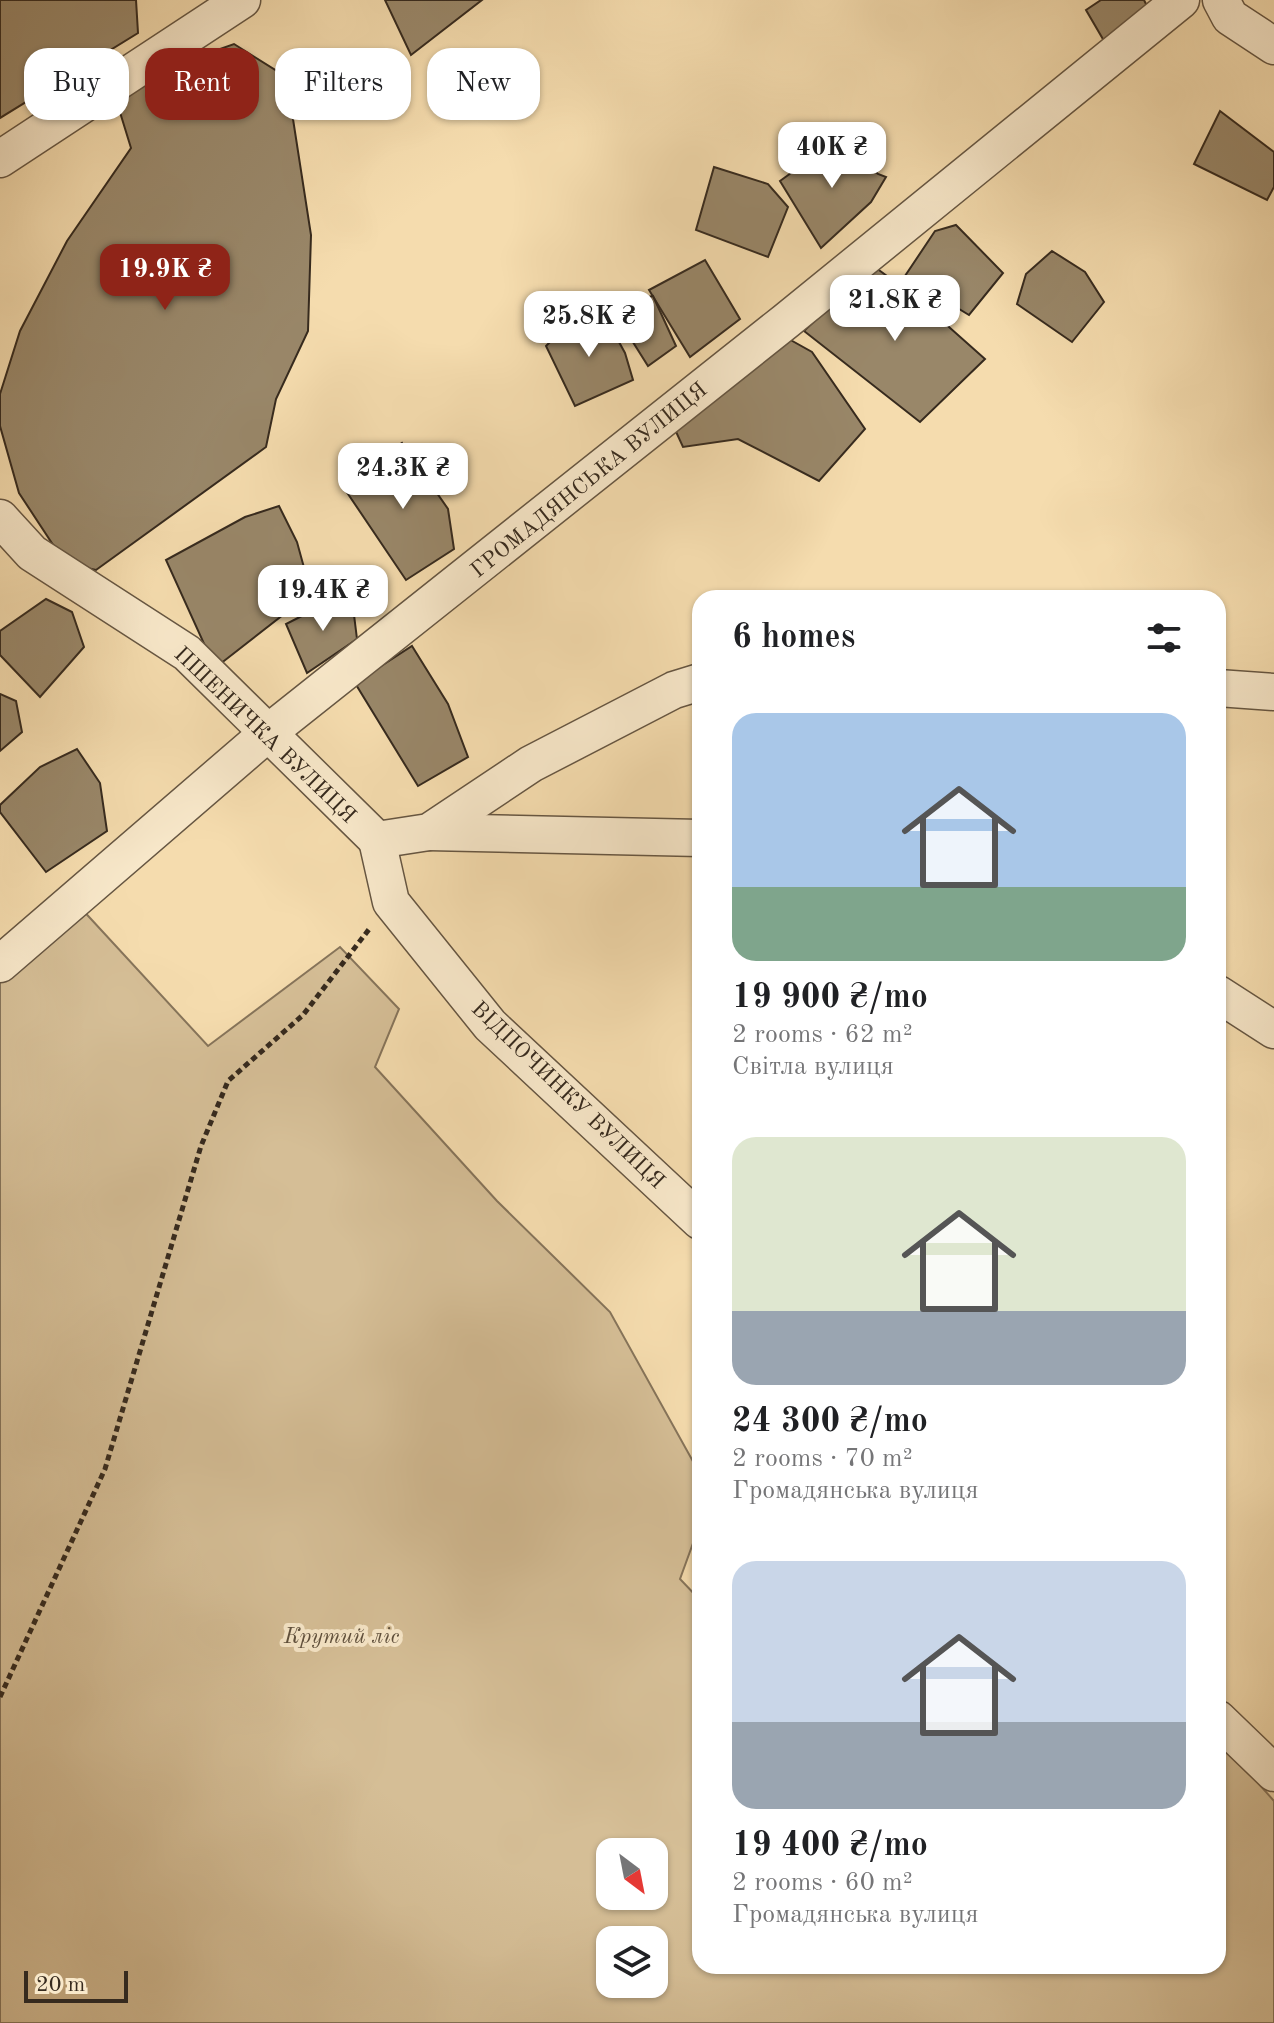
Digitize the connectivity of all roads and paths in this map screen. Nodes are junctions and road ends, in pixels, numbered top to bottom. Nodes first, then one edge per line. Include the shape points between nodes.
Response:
1 (242, 0) edge
2 (1181, 0) edge
3 (1221, 0) edge
4 (1274, 46) edge
5 (0, 159) edge
6 (0, 518) edge
7 (692, 684) edge
8 (1226, 689) edge
9 (1274, 692) edge
10 (269, 732) junction
11 (429, 832) junction
12 (692, 838) edge
13 (377, 840) junction
14 (391, 902) junction
15 (0, 964) edge
16 (1226, 999) edge
17 (1274, 1030) edge
18 (692, 1214) edge
19 (0, 1697) edge
20 (1226, 1727) edge
21 (1274, 1773) edge

1 - 5 street
2 - 10 street, ГРОМАДЯНСЬКА ВУЛИЦЯ
3 - 4 street via 1230,17
6 - 10 street, ПШЕНИЧКА ВУЛИЦЯ via 32,553 187,653
7 - 11 street via 531,764
8 - 9 street
10 - 13 street, ПШЕНИЧКА ВУЛИЦЯ
10 - 15 street, ГРОМАДЯНСЬКА ВУЛИЦЯ
11 - 12 street
11 - 13 street
13 - 14 street, ВІДПОЧИНКУ ВУЛИЦЯ
14 - 18 street, ВІДПОЧИНКУ ВУЛИЦЯ via 490,1025
14 - 19 path via 303,1015 228,1081 201,1146 105,1469
16 - 17 street
20 - 21 street

